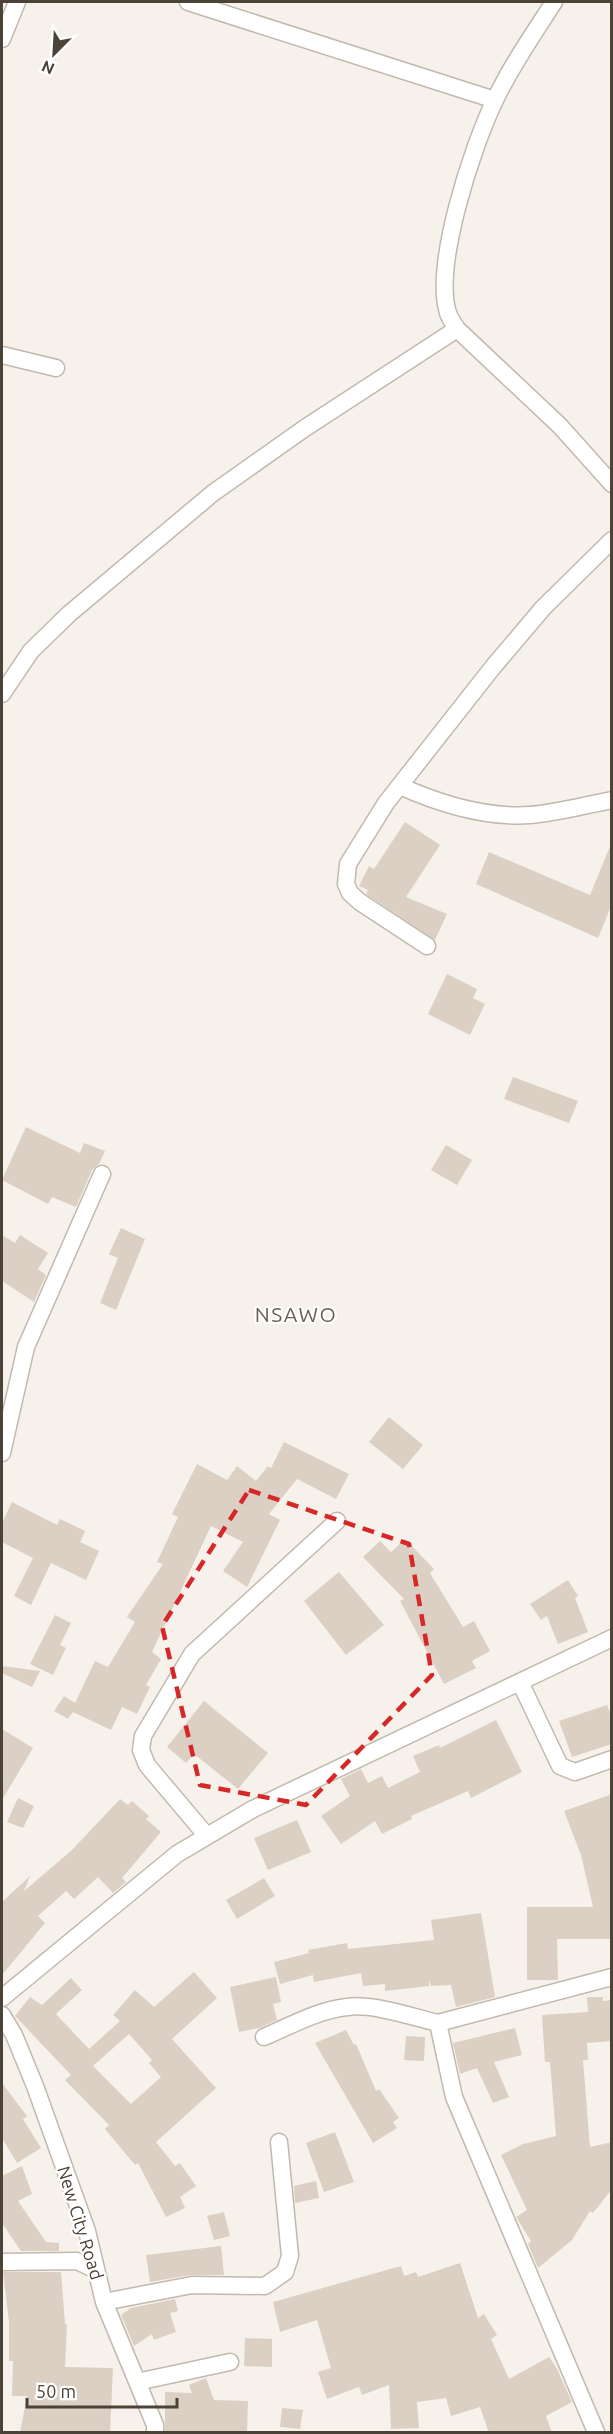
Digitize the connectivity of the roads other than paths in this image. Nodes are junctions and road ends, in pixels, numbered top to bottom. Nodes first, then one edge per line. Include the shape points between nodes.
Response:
1 (17, 2) edge
2 (188, 2) edge
3 (554, 2) edge
4 (2, 39) edge
5 (495, 100) junction
6 (457, 329) junction
7 (2, 355) edge
8 (56, 368) dead end
9 (612, 484) edge
10 (612, 540) edge
11 (2, 694) edge
12 (400, 786) junction
13 (612, 801) edge
14 (427, 946) dead end
15 (102, 1174) dead end
16 (2, 1453) edge
17 (337, 1521) dead end
18 (612, 1638) edge
19 (520, 1682) junction
20 (612, 1759) edge
21 (206, 1835) junction
22 (612, 1977) edge
23 (2, 1998) edge
24 (2, 2015) edge
25 (438, 2023) junction
26 (264, 2037) dead end
27 (279, 2142) dead end
28 (2, 2262) edge
29 (96, 2270) junction
30 (104, 2302) junction
31 (230, 2362) dead end
32 (137, 2382) junction
33 (155, 2433) edge
34 (596, 2433) edge

1 - 4 street
2 - 5 street
3 - 5 street
5 - 6 street via 464,179 450,241 445,290 448,314
6 - 9 street via 560,426
6 - 11 street via 213,493 69,614 31,651
7 - 8 street
10 - 12 street via 543,608
12 - 13 street via 461,808 518,815
12 - 14 street via 354,853 348,864 346,884 360,902
15 - 16 street via 26,1347
17 - 21 street via 192,1654 143,1736 141,1750 147,1765
18 - 19 street
19 - 20 street via 560,1766 575,1772
19 - 21 street
21 - 23 street via 177,1854
22 - 25 street
24 - 29 street, New City Road via 35,2086 87,2231
25 - 26 street via 349,2006
25 - 34 street via 454,2097
27 - 30 street via 290,2256 285,2272 265,2286 192,2285
28 - 29 street via 77,2261
29 - 30 street, New City Road
30 - 32 street, New City Road
31 - 32 street
32 - 33 street, New City Road

